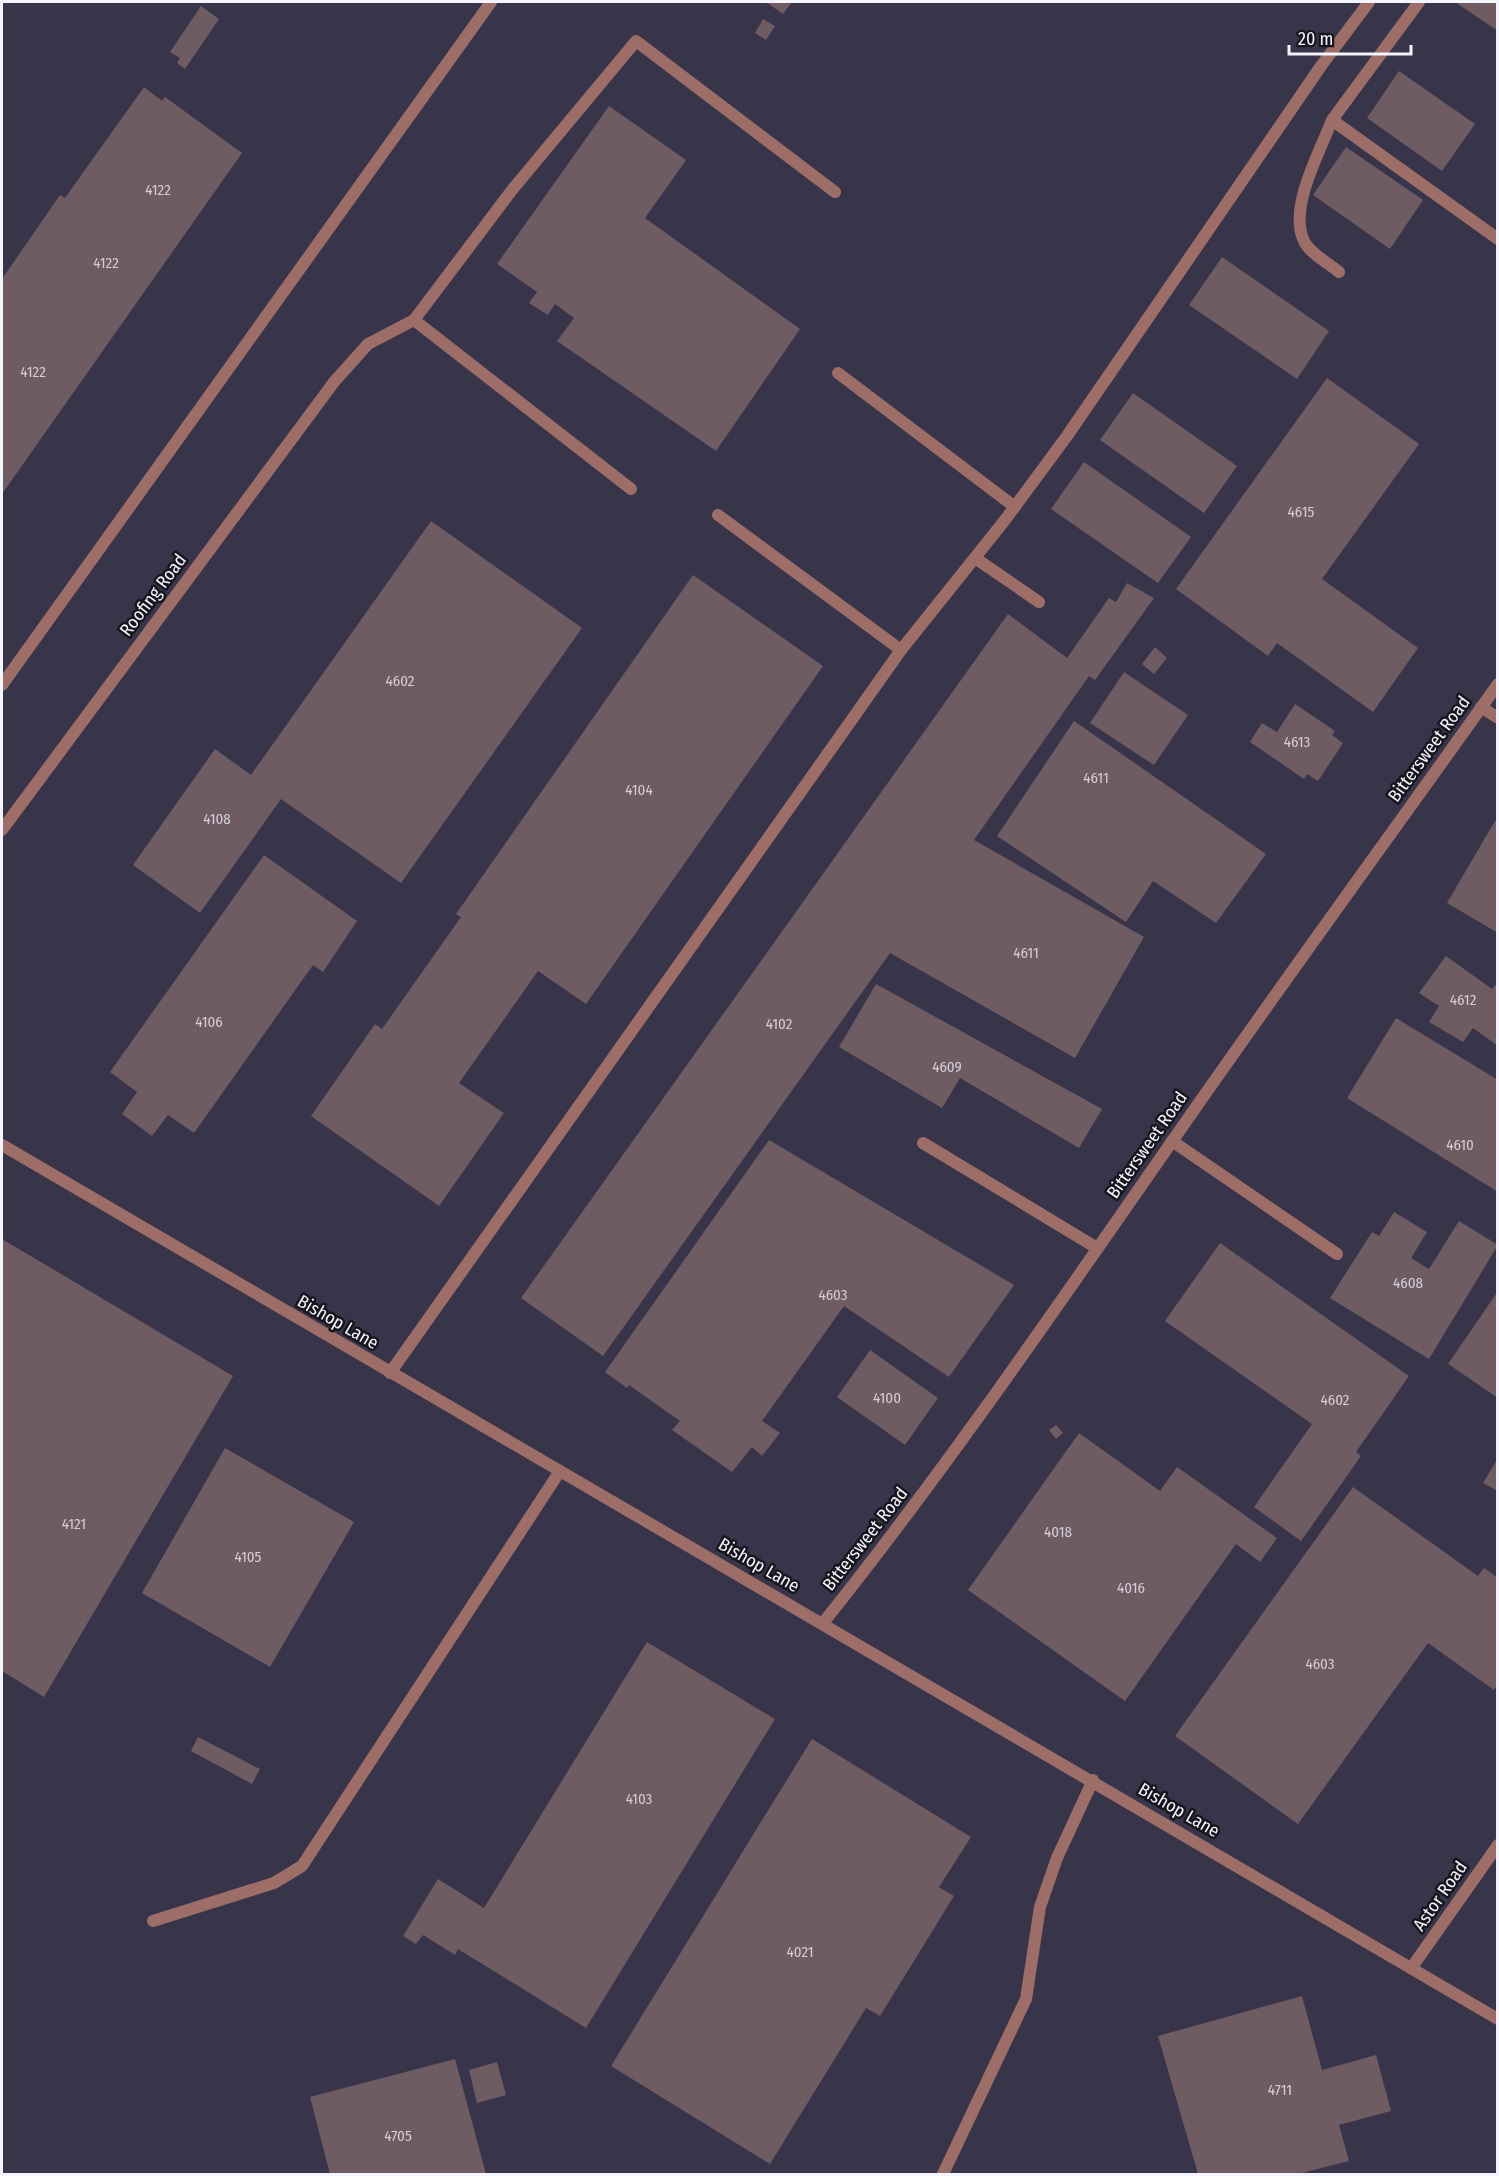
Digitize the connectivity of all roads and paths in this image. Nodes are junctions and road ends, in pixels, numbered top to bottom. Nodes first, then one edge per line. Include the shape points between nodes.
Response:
1 (491, 2) edge
2 (1369, 2) edge
3 (1419, 2) edge
4 (1332, 120) junction
5 (835, 192) dead end
6 (1497, 239) edge
7 (1339, 272) dead end
8 (414, 320) junction
9 (838, 373) dead end
10 (630, 489) dead end
11 (1015, 507) junction
12 (718, 515) dead end
13 (975, 558) junction
14 (1039, 602) dead end
15 (901, 650) junction
16 (1497, 684) edge
17 (2, 685) edge
18 (1481, 707) junction
19 (1497, 718) edge
20 (2, 830) edge
21 (1172, 1141) junction
22 (923, 1143) dead end
23 (2, 1145) edge
24 (1096, 1248) junction
25 (1337, 1254) dead end
26 (390, 1373) junction
27 (560, 1472) junction
28 (823, 1623) junction
29 (1093, 1780) junction
30 (1497, 1845) edge
31 (153, 1921) dead end
32 (1412, 1967) junction
33 (1497, 2019) edge
34 (943, 2175) edge

1 - 17 street
2 - 11 street
3 - 4 street
4 - 6 street
4 - 7 street via 1301,201 1299,223 1304,243
5 - 8 street via 636,40 512,190
8 - 10 street
8 - 20 street, Roofing Road via 368,344 334,382
9 - 11 street
11 - 13 street
12 - 15 street
13 - 14 street
13 - 15 street
15 - 26 street
16 - 18 street, Bittersweet Road
18 - 19 street
18 - 21 street, Bittersweet Road
21 - 24 street, Bittersweet Road
21 - 25 street
22 - 24 street
23 - 26 street, Bishop Lane
24 - 28 street, Bittersweet Road via 960,1443
26 - 27 street, Bishop Lane
27 - 28 street, Bishop Lane
27 - 31 street via 302,1866 274,1883
28 - 29 street, Bishop Lane
29 - 32 street, Bishop Lane
29 - 34 street via 1057,1858 1040,1907 1026,1999
30 - 32 street, Astor Road
32 - 33 street, Bishop Lane

